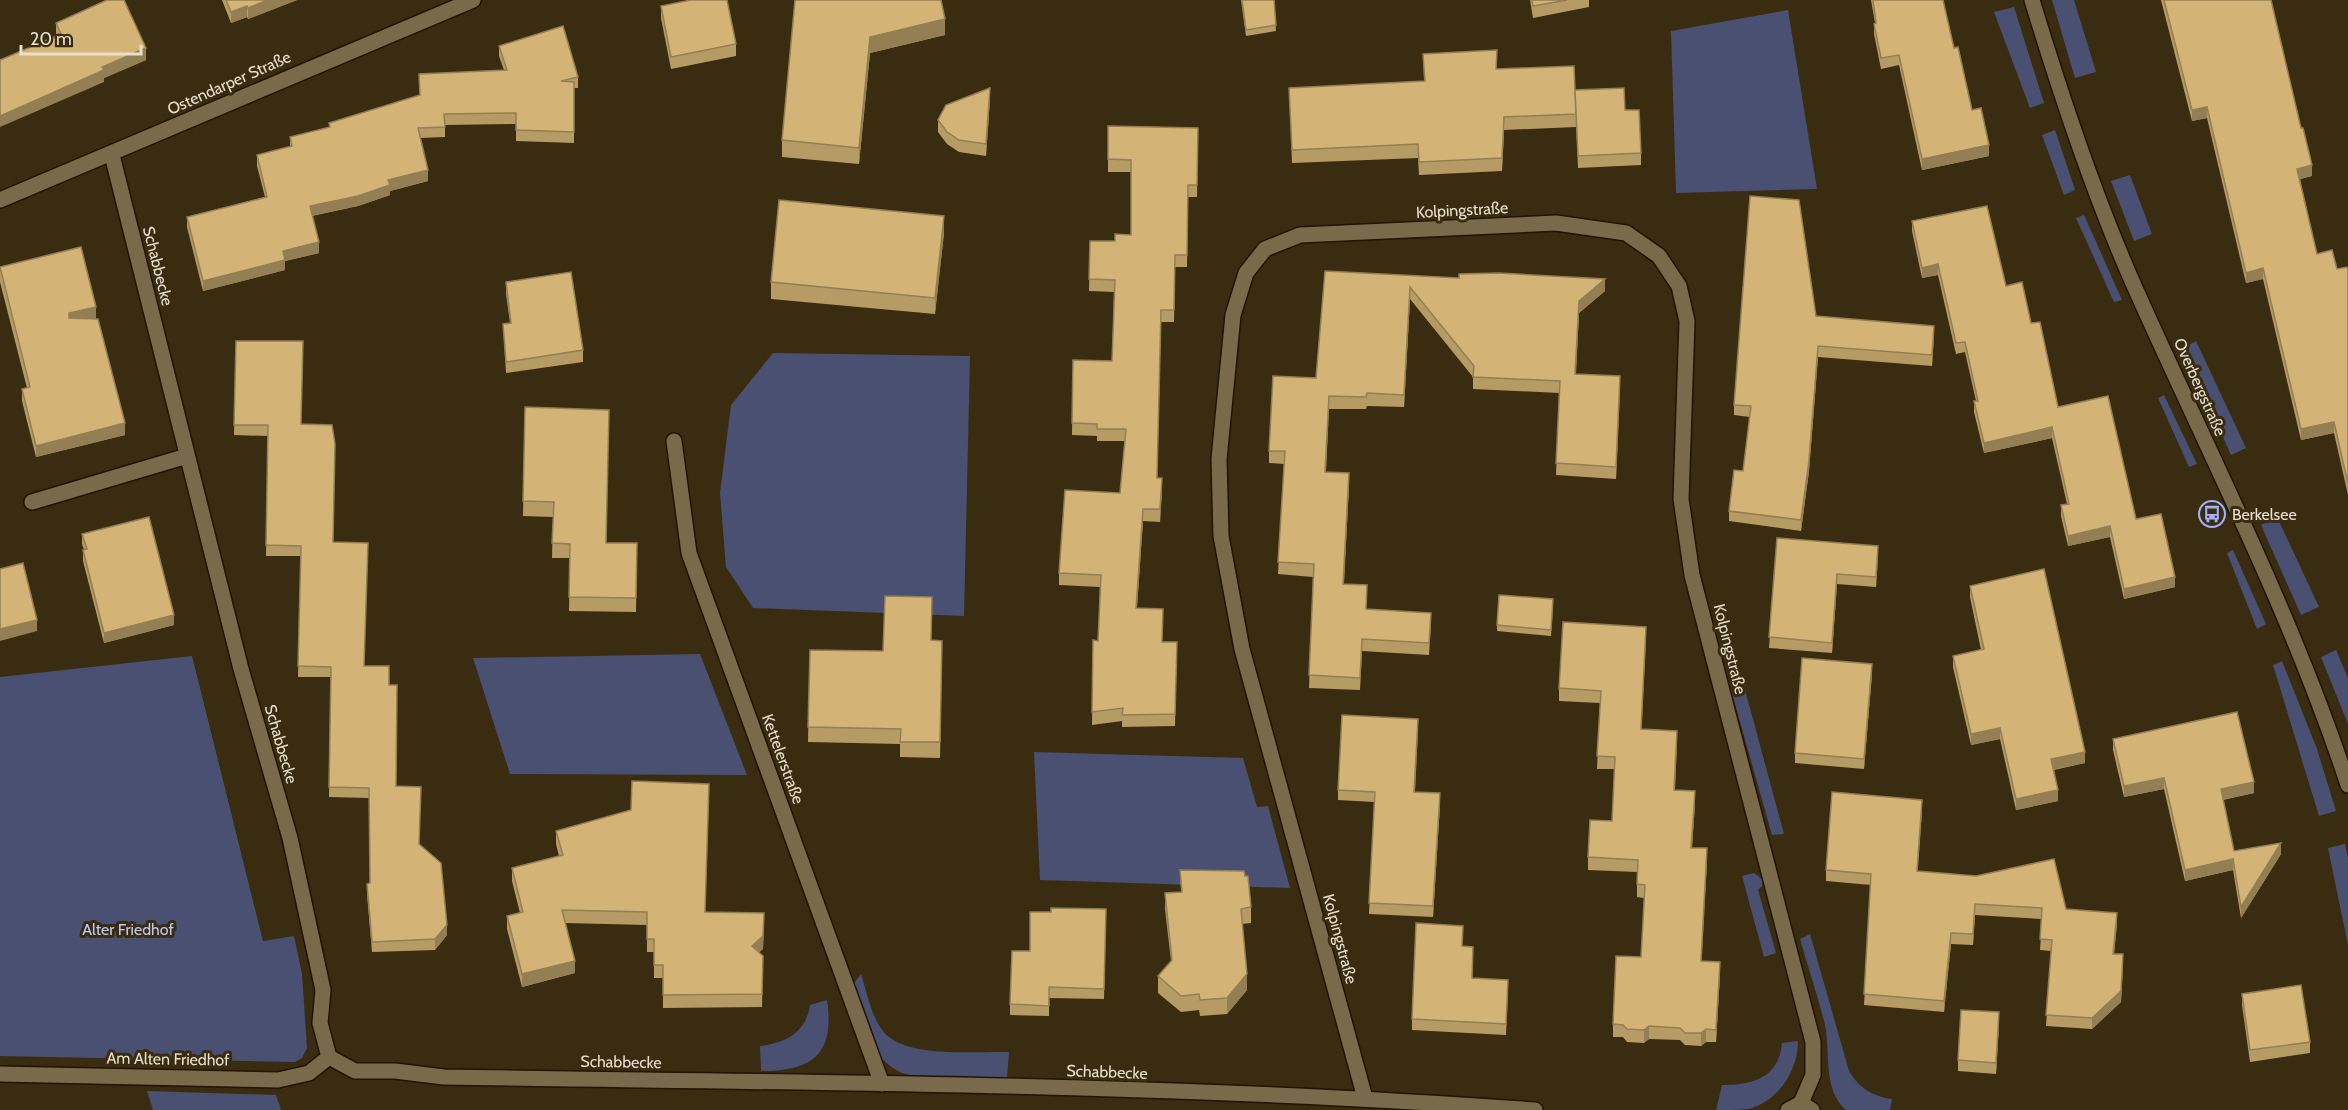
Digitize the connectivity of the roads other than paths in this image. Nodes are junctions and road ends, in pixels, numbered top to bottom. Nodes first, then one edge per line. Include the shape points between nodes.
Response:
1 (473, 0) edge
2 (2032, 0) edge
3 (112, 155) junction
4 (0, 200) edge
5 (674, 441) dead end
6 (187, 456) junction
7 (32, 502) dead end
8 (2348, 785) edge
9 (329, 1057) junction
10 (0, 1074) edge
11 (882, 1084) junction
12 (1365, 1098) junction
13 (1800, 1108) edge
14 (1535, 1110) edge

1 - 3 street, Ostendarper Straße
2 - 8 street, Overbergstraße via 2094,190 2314,684
3 - 4 street, Ostendarper Straße
3 - 6 street, Schabbecke
5 - 11 street, Kettelerstraße via 689,553
6 - 7 street
6 - 9 street, Schabbecke via 241,669 290,838 323,990 320,1023
9 - 10 street, Am Alten Friedhof via 309,1073 278,1080
9 - 11 street, Schabbecke via 355,1071 444,1077
11 - 12 street, Schabbecke
12 - 13 street, Kolpingstraße via 1242,649 1221,536 1219,459 1233,315 1246,273 1265,249 1300,236 1556,223 1626,234 1659,256 1679,286 1687,321 1680,499 1692,576 1813,1042 1813,1075
12 - 14 street, Schabbecke

